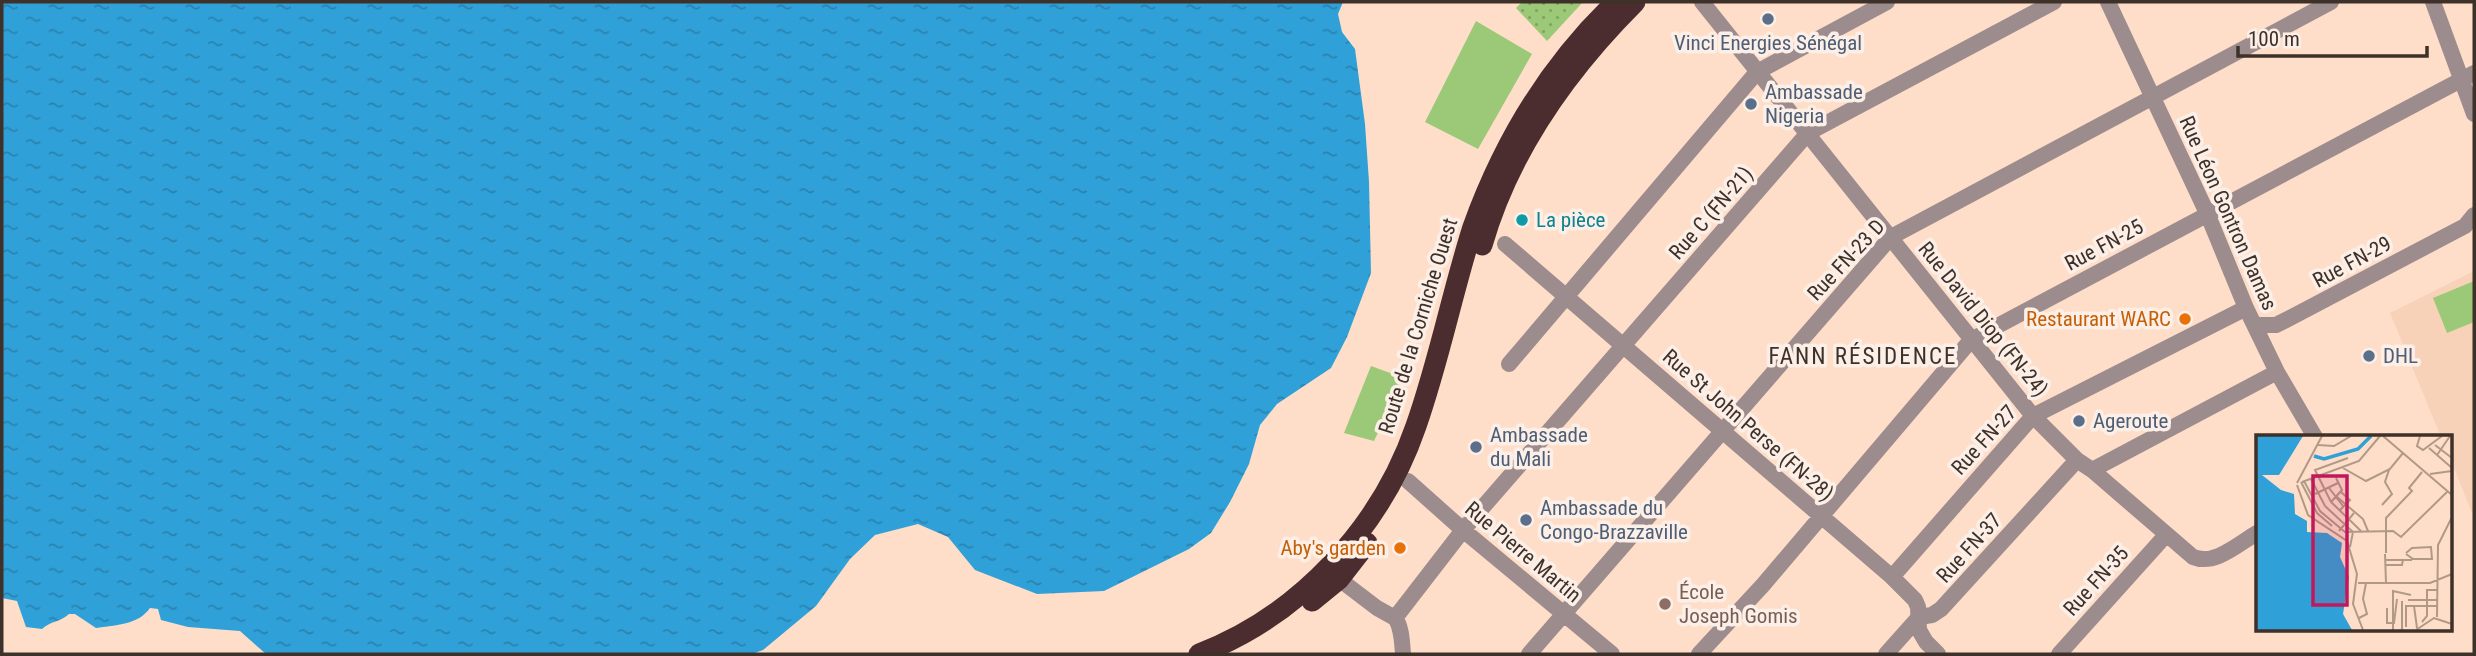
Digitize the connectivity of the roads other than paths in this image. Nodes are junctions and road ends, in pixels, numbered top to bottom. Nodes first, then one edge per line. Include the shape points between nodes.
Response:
1 (1616, 2) edge
2 (1636, 2) edge
3 (1702, 2) edge
4 (1887, 2) edge
5 (2054, 2) edge
6 (2108, 2) edge
7 (2331, 2) edge
8 (2433, 2) edge
9 (1757, 72) junction
10 (2468, 76) edge
11 (2152, 96) junction
12 (2474, 114) edge
13 (1808, 133) junction
14 (2207, 213) junction
15 (2471, 223) edge
16 (1891, 237) junction
17 (1505, 244) dead end
18 (1565, 296) junction
19 (2246, 308) junction
20 (2255, 325) junction
21 (1971, 340) junction
22 (1623, 346) junction
23 (1509, 364) dead end
24 (2277, 372) junction
25 (2033, 416) junction
26 (1722, 430) junction
27 (2314, 435) edge
28 (2077, 460) junction
29 (2092, 470) junction
30 (1408, 481) junction
31 (1820, 515) junction
32 (1462, 530) junction
33 (2256, 534) edge
34 (2166, 535) junction
35 (1892, 577) junction
36 (1339, 579) junction
37 (1564, 613) junction
38 (1919, 617) junction
39 (1395, 618) junction
40 (1199, 654) edge
41 (1232, 654) edge
42 (1403, 654) edge
43 (1529, 654) edge
44 (1612, 654) edge
45 (1699, 654) edge
46 (1886, 654) edge
47 (1938, 654) edge
48 (2059, 654) edge

1 - 40 highway, Route de la Corniche Ouest via 1563,58 1520,123 1495,172 1473,227 1416,427 1379,502 1337,558 1292,601 1245,633
2 - 30 highway, Route de la Corniche Ouest via 1572,73 1514,166 1485,233 1436,407
3 - 9 street, Rue David Diop (FN-24)
4 - 9 street
5 - 13 street, Rue C (FN-21)
6 - 11 street, Rue Léon Gontron Damas
7 - 11 street, Rue FN-23 D
8 - 10 street
9 - 13 street, Rue David Diop (FN-24)
9 - 18 street
10 - 12 street
10 - 14 street, Rue FN-25
11 - 14 street, Rue Léon Gontron Damas
11 - 16 street, Rue FN-23 D
13 - 16 street, Rue David Diop (FN-24)
13 - 22 street, Rue C (FN-21)
14 - 19 street, Rue Léon Gontron Damas
14 - 21 street, Rue FN-25
15 - 20 street, Rue FN-29 via 2276,325
16 - 21 street, Rue David Diop (FN-24)
16 - 26 street, Rue FN-23 D
17 - 18 street, Rue St John Perse (FN-28)
18 - 22 street, Rue St John Perse (FN-28)
18 - 23 street
19 - 20 street, Rue Léon Gontron Damas
19 - 25 street, Rue FN-27
20 - 24 street, Rue Léon Gontron Damas
21 - 25 street, Rue David Diop (FN-24)
21 - 31 street, Rue FN-25
22 - 26 street, Rue St John Perse (FN-28)
22 - 32 street, Rue C (FN-21)
24 - 27 street, Rue Léon Gontron Damas
24 - 29 street
25 - 28 street, Rue David Diop (FN-24)
25 - 35 street, Rue FN-27
26 - 31 street, Rue St John Perse (FN-28)
26 - 37 street, Rue FN-23 D
28 - 29 street, Rue David Diop (FN-24)
28 - 38 street, Rue FN-37 via 1941,609
29 - 34 street, Rue David Diop (FN-24)
30 - 32 street, Rue Pierre Martin
30 - 36 highway, Route de la Corniche Ouest
31 - 35 street, Rue St John Perse (FN-28)
31 - 45 street, Rue FN-25
32 - 37 street, Rue Pierre Martin
32 - 39 street, Rue C (FN-21)
33 - 34 street, Rue David Diop (FN-24) via 2212,560 2200,561
34 - 48 street, Rue FN-35
35 - 38 street, Rue St John Perse (FN-28) via 1915,600
36 - 39 street
36 - 41 highway, Route de la Corniche Ouest via 1270,633
37 - 43 street, Rue FN-23 D
37 - 44 street, Rue Pierre Martin
38 - 46 street, Rue FN-37
38 - 47 street, Rue St John Perse (FN-28) via 1919,630
39 - 42 street

